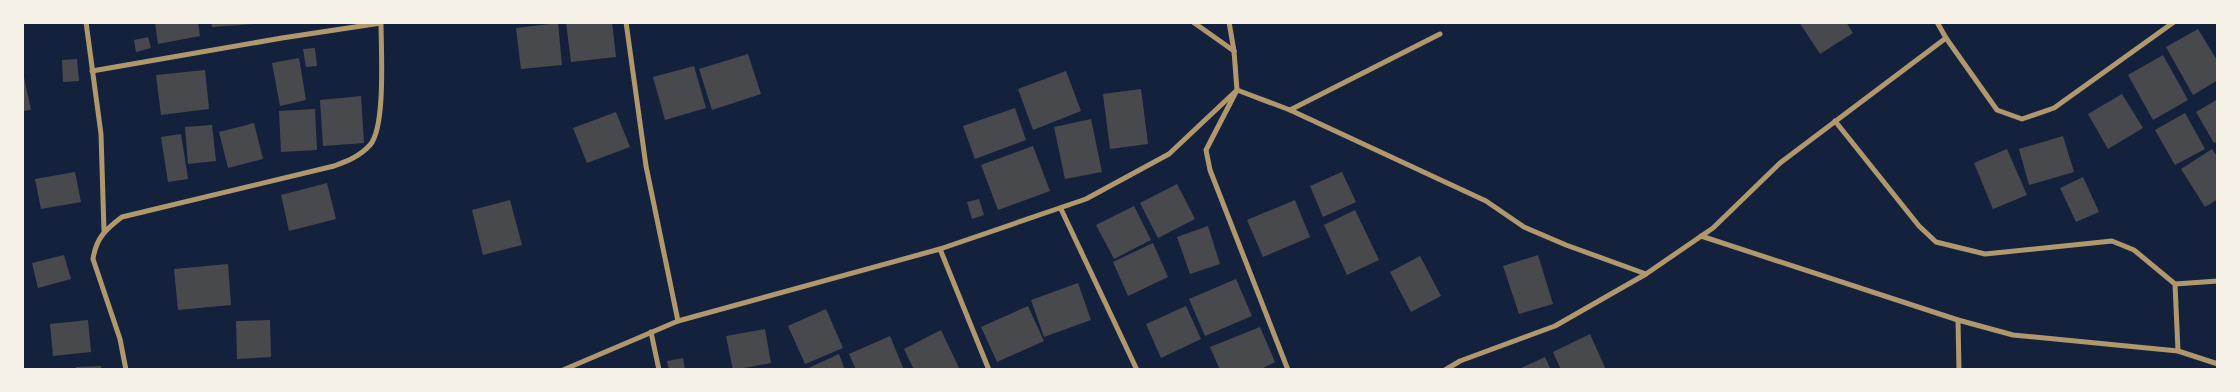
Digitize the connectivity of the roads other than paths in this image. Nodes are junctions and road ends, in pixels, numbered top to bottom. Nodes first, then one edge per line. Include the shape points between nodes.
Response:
1 (86, 22) edge
2 (626, 22) edge
3 (1192, 22) edge
4 (1229, 22) edge
5 (1937, 22) edge
6 (2174, 22) edge
7 (381, 23) edge
8 (1440, 34) dead end
9 (1946, 38) junction
10 (1234, 51) junction
11 (92, 71) junction
12 (1237, 90) junction
13 (1290, 110) junction
14 (1835, 121) junction
15 (1061, 209) junction
16 (104, 231) junction
17 (1701, 236) junction
18 (940, 249) junction
19 (1646, 274) junction
20 (2218, 281) edge
21 (2175, 284) junction
22 (1958, 320) junction
23 (678, 321) junction
24 (651, 332) junction
25 (2178, 351) junction
26 (2218, 364) edge
27 (126, 370) edge
28 (563, 370) edge
29 (659, 370) edge
30 (989, 370) edge
31 (1137, 370) edge
32 (1288, 370) edge
33 (1445, 370) edge
34 (1959, 370) edge

1 - 11 street
2 - 23 street via 646,166
3 - 10 street
4 - 10 street
5 - 9 street
6 - 9 street via 2054,108 2022,119 1997,110
7 - 11 street
7 - 16 street via 379,126 372,144 356,157 334,166 122,217
8 - 13 street
9 - 14 street
10 - 12 street
11 - 16 street via 101,134
12 - 13 street
12 - 15 street via 1169,154
12 - 32 street via 1206,150 1210,170
13 - 19 street via 1486,202 1524,227
14 - 17 street via 1780,163
14 - 21 street via 1919,226 1936,242 1984,254 2112,241 2134,250
15 - 18 street
15 - 31 street
16 - 27 street via 95,246 93,259 120,339
17 - 19 street
17 - 22 street
18 - 23 street
18 - 30 street
19 - 33 street via 1555,326 1460,361
20 - 21 street
21 - 25 street
22 - 25 street via 2013,335
22 - 34 street
23 - 24 street
24 - 28 street
24 - 29 street
25 - 26 street

